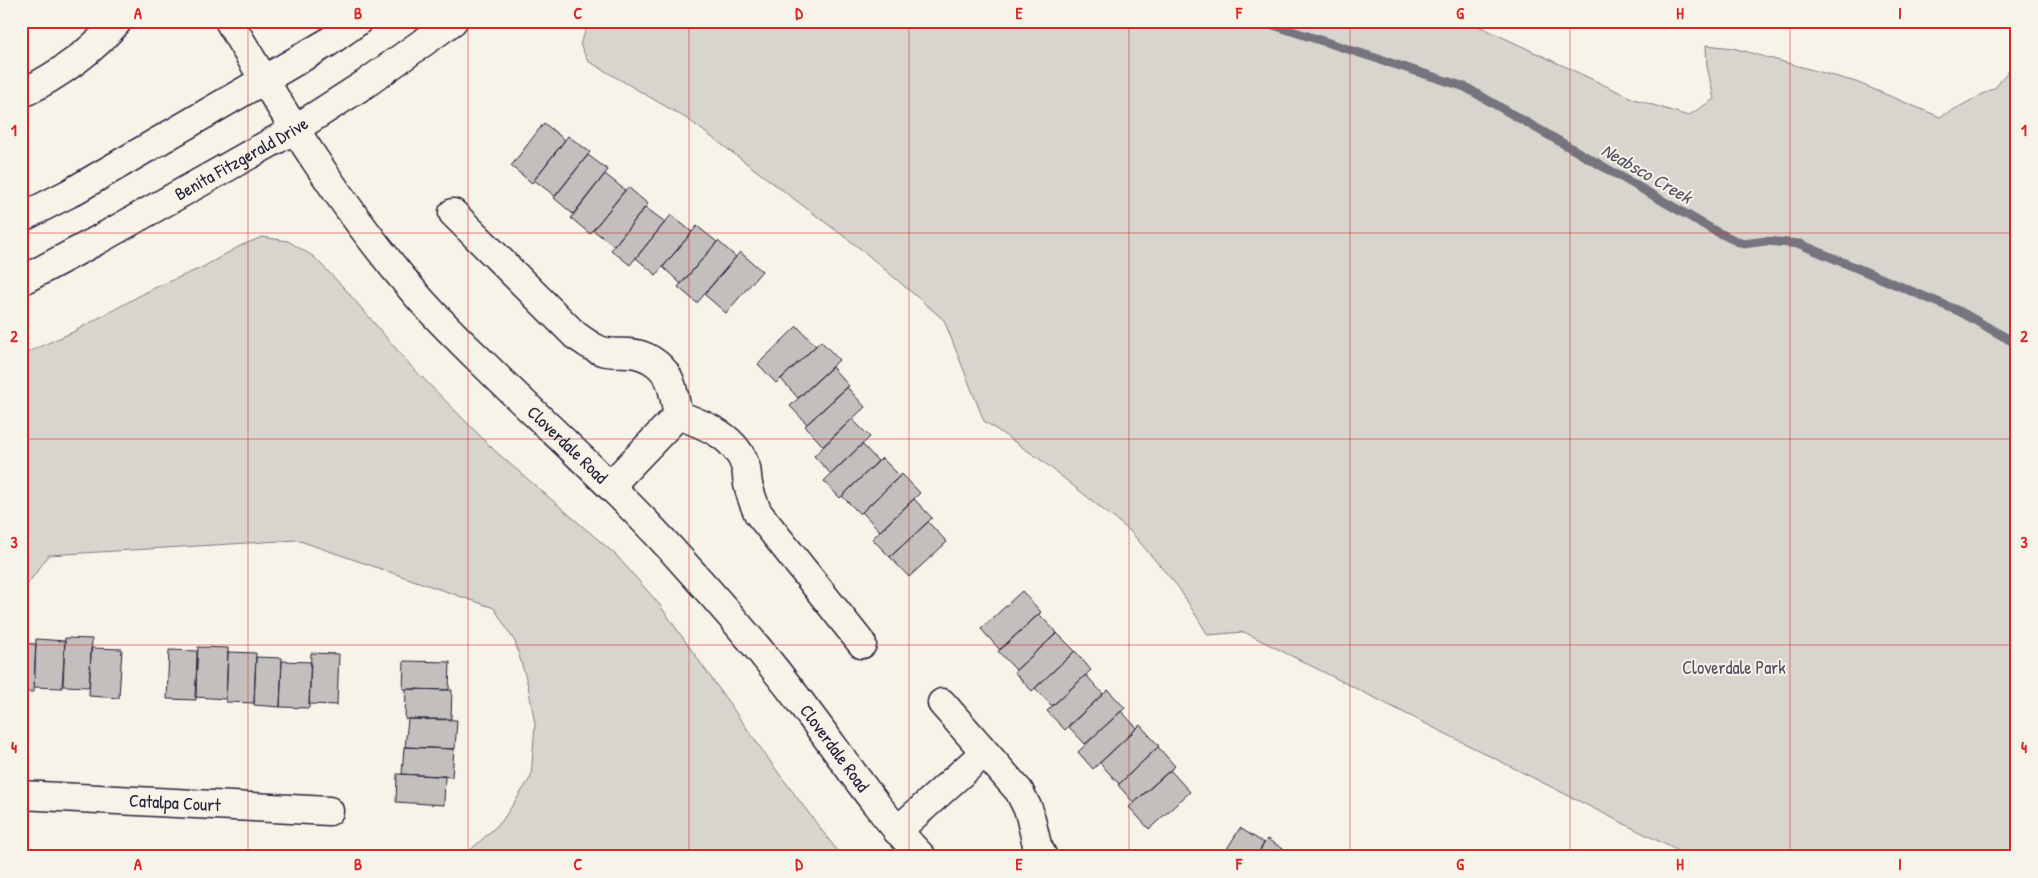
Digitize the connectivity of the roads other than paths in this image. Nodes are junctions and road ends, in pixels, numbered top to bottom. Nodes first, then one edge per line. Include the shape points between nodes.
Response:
1 (118, 21) edge
2 (229, 21) edge
3 (358, 21) edge
4 (453, 21) edge
5 (264, 80) junction
6 (21, 94) edge
7 (295, 129) junction
8 (453, 213) dead end
9 (21, 218) edge
10 (21, 281) edge
11 (678, 415) junction
12 (610, 486) junction
13 (862, 644) dead end
14 (942, 703) dead end
15 (984, 753) junction
16 (21, 796) edge
17 (329, 811) dead end
18 (897, 831) junction
19 (922, 857) edge
20 (1043, 857) edge

1 - 6 street via 88,53 49,80
2 - 5 street, Cloverdale Road
3 - 5 street
4 - 7 street, Benita Fitzgerald Drive
5 - 7 street, Cloverdale Road
5 - 9 street
7 - 10 street, Benita Fitzgerald Drive
7 - 12 street, Cloverdale Road via 371,240 416,294
8 - 11 street via 575,335 602,351 646,357 659,366 668,377
11 - 12 street
11 - 13 street via 714,430 740,452 758,513
12 - 18 street, Cloverdale Road via 727,611
14 - 15 street
15 - 18 street
15 - 20 street via 1019,791 1029,811
16 - 17 street, Catalpa Court
18 - 19 street, Cloverdale Road

